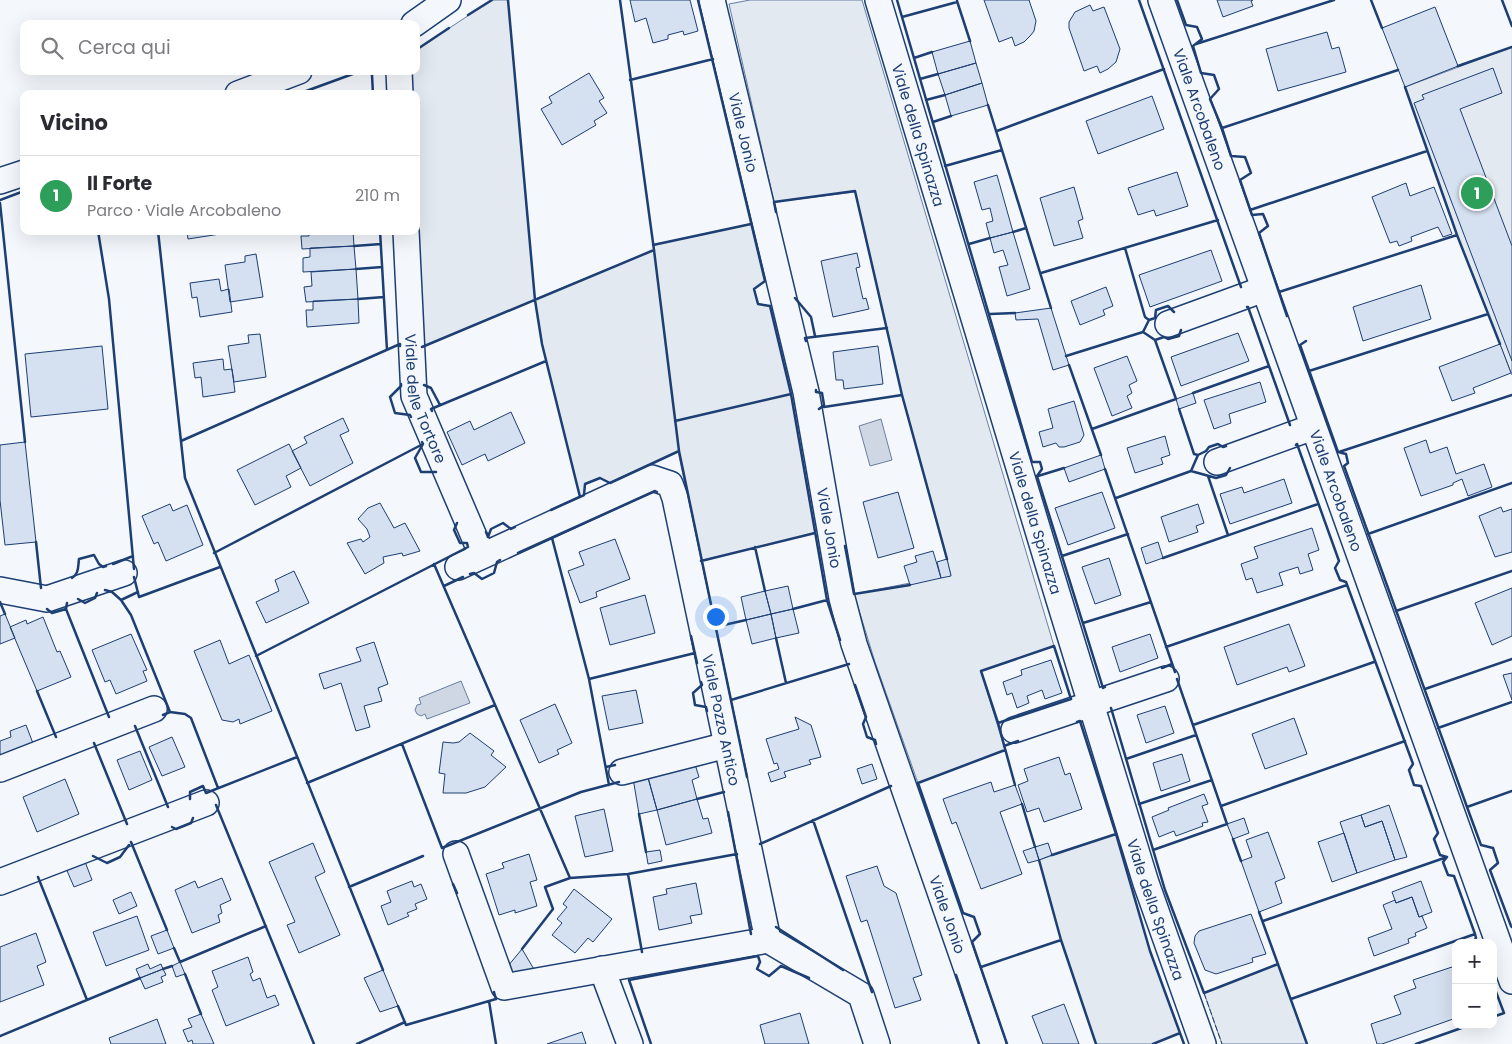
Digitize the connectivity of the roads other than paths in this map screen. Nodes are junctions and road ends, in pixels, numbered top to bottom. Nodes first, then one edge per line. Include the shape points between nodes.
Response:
1 (448, 0) edge
2 (712, 0) edge
3 (878, 0) edge
4 (1160, 0) edge
5 (420, 20) edge
6 (288, 75) edge
7 (399, 75) edge
8 (249, 90) edge
9 (400, 90) edge
10 (20, 174) edge
11 (0, 181) edge
12 (406, 235) edge
13 (1264, 289) junction
14 (1168, 324) dead end
15 (1314, 427) junction
16 (1217, 462) dead end
17 (482, 555) junction
18 (458, 567) dead end
19 (124, 573) dead end
20 (0, 590) edge
21 (1166, 679) dead end
22 (1091, 704) junction
23 (154, 709) dead end
24 (1014, 730) dead end
25 (727, 745) junction
26 (0, 768) edge
27 (622, 772) dead end
28 (206, 803) dead end
29 (456, 854) dead end
30 (0, 882) edge
31 (768, 940) junction
32 (602, 969) junction
33 (1512, 981) edge
34 (630, 1044) edge
35 (878, 1044) edge
36 (993, 1044) edge
37 (1203, 1044) edge

1 - 5 street
2 - 36 street, Viale Jonio via 806,392 842,598 854,644
3 - 22 street, Viale della Spinazza
4 - 13 street, Viale Arcobaleno
6 - 8 street
7 - 9 street
10 - 11 street
12 - 17 street, Viale delle Tortore via 414,396
13 - 14 street
13 - 15 street, Viale Arcobaleno
15 - 16 street
15 - 33 street, Viale Arcobaleno
17 - 18 street, Viale Pozzo Antico
17 - 25 street, Viale Pozzo Antico via 652,478 670,484
19 - 20 street via 47,599
21 - 22 street
22 - 24 street
22 - 37 street, Viale della Spinazza via 1146,883
23 - 26 street
25 - 27 street
25 - 31 street, Viale Pozzo Antico
28 - 30 street
29 - 32 street via 504,986
31 - 32 street
31 - 35 street via 860,995
32 - 34 street

